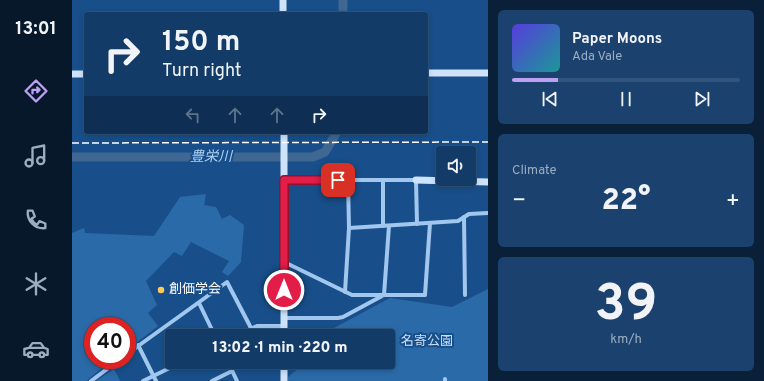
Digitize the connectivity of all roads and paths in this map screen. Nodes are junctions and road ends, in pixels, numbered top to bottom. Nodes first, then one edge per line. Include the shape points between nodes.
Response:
1 (283, 0) edge
2 (283, 12) edge
3 (428, 73) edge
4 (488, 73) edge
5 (72, 74) edge
6 (84, 74) edge
7 (284, 134) edge
8 (284, 180) junction
9 (348, 180) junction
10 (383, 180) junction
11 (416, 180) junction
12 (488, 182) edge
13 (488, 213) edge
14 (464, 217) junction
15 (430, 223) junction
16 (417, 224) junction
17 (383, 226) junction
18 (390, 226) junction
19 (349, 228) junction
20 (284, 262) junction
21 (345, 292) junction
22 (384, 295) junction
23 (465, 295) dead end
24 (199, 303) junction
25 (284, 318) junction
26 (284, 326) joint
27 (251, 328) joint
28 (212, 329) edge
29 (138, 345) joint
30 (107, 369) edge
31 (168, 369) edge
32 (284, 369) edge
33 (232, 371) joint
34 (153, 376) junction
35 (91, 381) edge
36 (143, 381) edge
37 (156, 381) edge
38 (212, 381) edge
39 (237, 381) edge
40 (283, 381) edge

1 - 2 street
3 - 4 street
5 - 6 street
7 - 8 street
8 - 9 street
8 - 20 street
9 - 10 street
9 - 19 street
10 - 11 street
10 - 17 street
11 - 12 street
11 - 16 street
13 - 14 street via 469,214
14 - 15 street via 458,221
14 - 23 street
15 - 16 street
15 - 22 street via 425,295
16 - 18 street
17 - 18 street
17 - 19 street
18 - 22 street
19 - 21 street
20 - 21 street
20 - 25 street
21 - 22 street via 352,296
22 - 25 street via 343,317
24 - 27 street via 227,282
24 - 28 street
24 - 29 street
25 - 26 street
26 - 27 street
29 - 34 street
30 - 35 street
31 - 34 street
32 - 40 street
33 - 38 street
33 - 39 street
34 - 36 street
34 - 37 street

